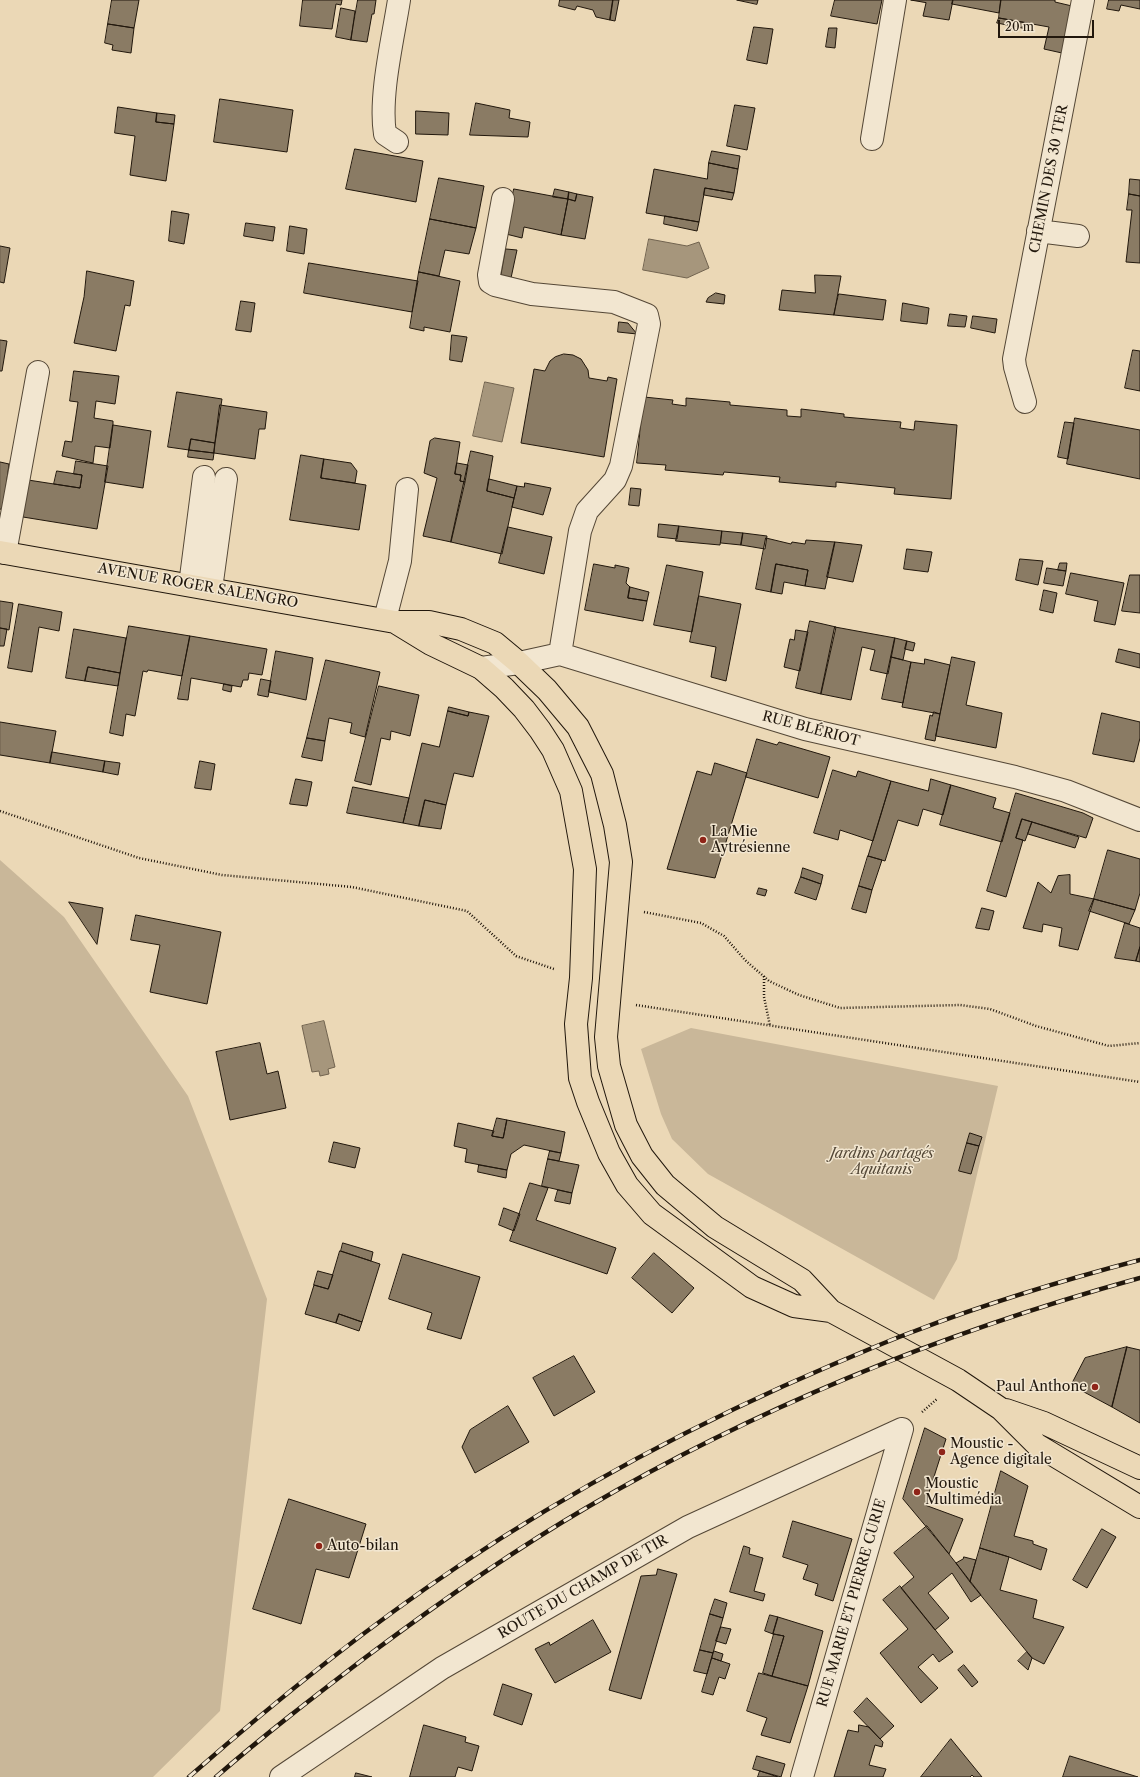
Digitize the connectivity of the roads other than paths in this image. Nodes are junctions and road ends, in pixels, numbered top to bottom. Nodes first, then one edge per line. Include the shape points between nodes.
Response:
1 (399, 0) edge
2 (895, 0) edge
3 (1083, 0) edge
4 (872, 139) dead end
5 (397, 142) dead end
6 (503, 198) dead end
7 (1038, 231) junction
8 (1078, 236) dead end
9 (38, 372) dead end
10 (1026, 402) dead end
11 (204, 477) dead end
12 (226, 479) dead end
13 (407, 489) dead end
14 (3, 553) edge
15 (200, 587) junction
16 (390, 620) junction
17 (560, 654) junction
18 (519, 663) junction
19 (481, 668) junction
20 (1140, 820) edge
21 (831, 1311) junction
22 (1001, 1409) junction
23 (902, 1429) joint
24 (1140, 1468) edge
25 (1140, 1507) edge
26 (281, 1777) edge
27 (802, 1777) edge

1 - 5 street via 383,121 385,134
2 - 4 street
3 - 7 street, CHEMIN DES 30 TER
6 - 17 street via 489,275 490,282 495,286 532,294 614,302 647,315 649,324 621,466 615,480 587,511 580,532
7 - 8 street
7 - 10 street, CHEMIN DES 30 TER via 1014,359
9 - 14 street
11 - 15 street
12 - 15 street
13 - 16 street via 400,561
14 - 15 main road, AVENUE ROGER SALENGRO
15 - 16 main road, AVENUE ROGER SALENGRO
16 - 18 main road, AVENUE ROGER SALENGRO via 429,622 461,629 495,643
16 - 19 main road, AVENUE ROGER SALENGRO
17 - 18 street, RUE BLÉRIOT
17 - 20 street, RUE BLÉRIOT via 805,729 1066,791
18 - 19 street, RUE BLÉRIOT
18 - 21 main road, AVENUE ROGER SALENGRO via 547,690 578,727 602,774 615,825 621,862 606,1037 609,1066 626,1126 642,1156 665,1185 715,1227 802,1280
19 - 21 main road, AVENUE ROGER SALENGRO via 524,709 540,730 553,750 570,791 585,869 581,978 576,1024 580,1078 609,1152 627,1184 652,1214 752,1287 794,1306
21 - 22 main road, AVENUE ROGER SALENGRO via 958,1380
22 - 24 main road via 1044,1423
22 - 25 main road via 1037,1445
23 - 26 street, ROUTE DU CHAMP DE TIR via 688,1527 442,1668
23 - 27 street, RUE MARIE ET PIERRE CURIE

